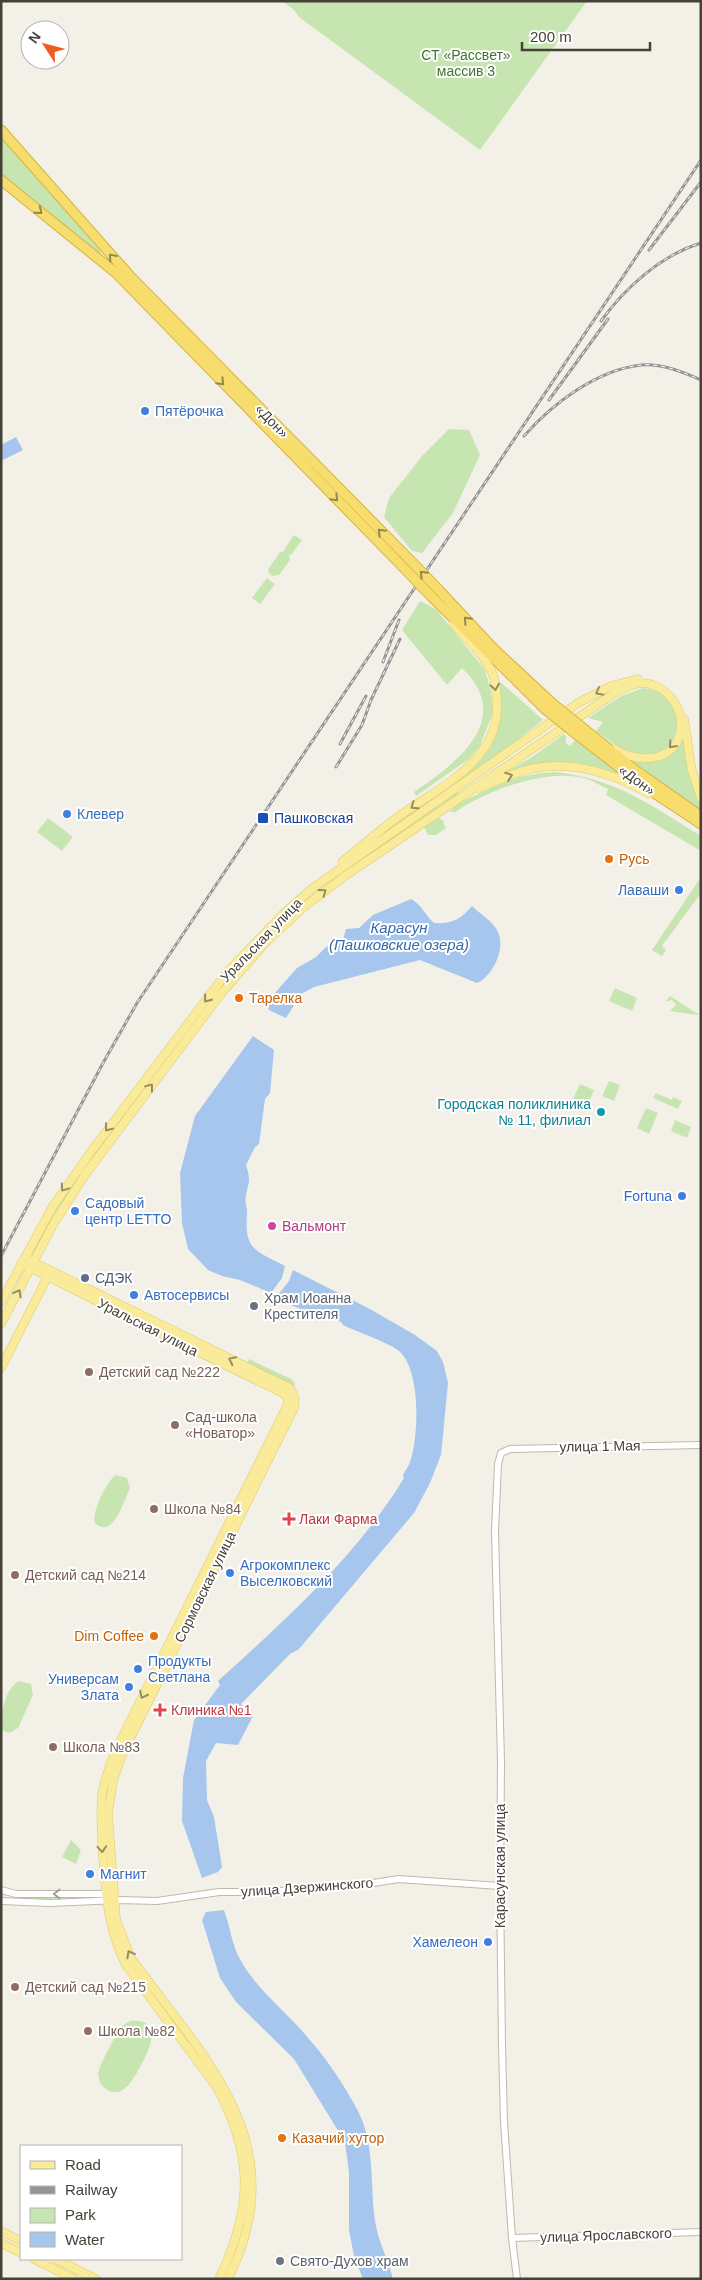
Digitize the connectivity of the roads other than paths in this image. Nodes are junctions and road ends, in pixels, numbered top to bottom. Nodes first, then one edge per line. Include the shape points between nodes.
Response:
1 (1, 130) edge
2 (1, 180) edge
3 (406, 563) junction
4 (433, 591) junction
5 (451, 618) junction
6 (549, 706) junction
7 (580, 731) junction
8 (462, 790) junction
9 (701, 798) edge
10 (701, 816) edge
11 (701, 824) edge
12 (313, 888) junction
13 (23, 1260) junction
14 (32, 1266) junction
15 (48, 1276) junction
16 (1, 1302) edge
17 (1, 1324) edge
18 (1, 1368) edge
19 (292, 1401) joint
20 (701, 1445) edge
21 (502, 1452) joint
22 (500, 1886) junction
23 (1, 1890) edge
24 (109, 1898) junction
25 (1, 1901) edge
26 (221, 2088) junction
27 (1, 2231) edge
28 (701, 2232) edge
29 (512, 2238) junction
30 (20, 2241) edge
31 (1, 2242) edge
32 (20, 2252) edge
33 (36, 2260) edge
34 (58, 2260) edge
35 (74, 2279) edge
36 (96, 2279) edge
37 (219, 2279) edge
38 (228, 2279) edge
39 (517, 2279) edge

3 -> 1 highway, «Дон» via 130,276
2 -> 3 highway, «Дон» via 116,273
3 - 4 highway, «Дон», bridge
4 - 5 highway, «Дон»
6 -> 4 highway, «Дон»
5 - 6 highway, «Дон»
5 -> 12 main road via 487,663 493,677 496,719 488,744 469,767 401,815
6 - 7 highway, bridge
8 -> 7 main road, Уральская улица via 632,684 656,685 671,697 681,721 680,734 669,751 645,760 623,755 590,730
7 - 10 highway, «Дон»
7 - 11 highway, «Дон» via 642,785
9 -> 8 main road, Уральская улица via 676,699 661,684 644,679 622,682 578,704
8 -> 11 main road via 528,770 551,767 582,769 628,783
8 - 12 main road, Уральская улица
14 -> 8 main road, Уральская улица via 70,1196 102,1151 220,995 265,943 315,897
12 -> 13 main road, Уральская улица via 228,971 64,1188
13 - 14 main road, Уральская улица
13 - 16 main road, Уральская улица
14 - 15 main road, Уральская улица
14 - 15 main road, Уральская улица
17 -> 14 main road, Уральская улица
15 - 18 main road
15 - 19 main road, Уральская улица via 283,1393
19 - 24 main road, Сормовская улица via 136,1717 112,1781
20 - 21 street, улица 1 Мая via 510,1448
21 - 22 street, Карасунская улица via 498,1464 495,1531 501,1762
22 - 24 street, улица Дзержинского via 398,1879 355,1886 220,1892 157,1901
22 - 29 street, Карасунская улица via 504,2122
24 -> 23 street via 16,1894
24 - 25 street via 50,1903
24 - 26 main road, Сормовская улица via 112,1933 126,1965
26 - 37 main road, Сормовская улица via 237,2130 245,2180 240,2229
26 - 38 main road, Сормовская улица via 242,2126 252,2180 246,2230
27 - 30 main road
28 - 29 street, улица Ярославского
29 - 39 street, Карасунская улица
31 - 32 main road
33 - 35 main road
34 - 36 main road

